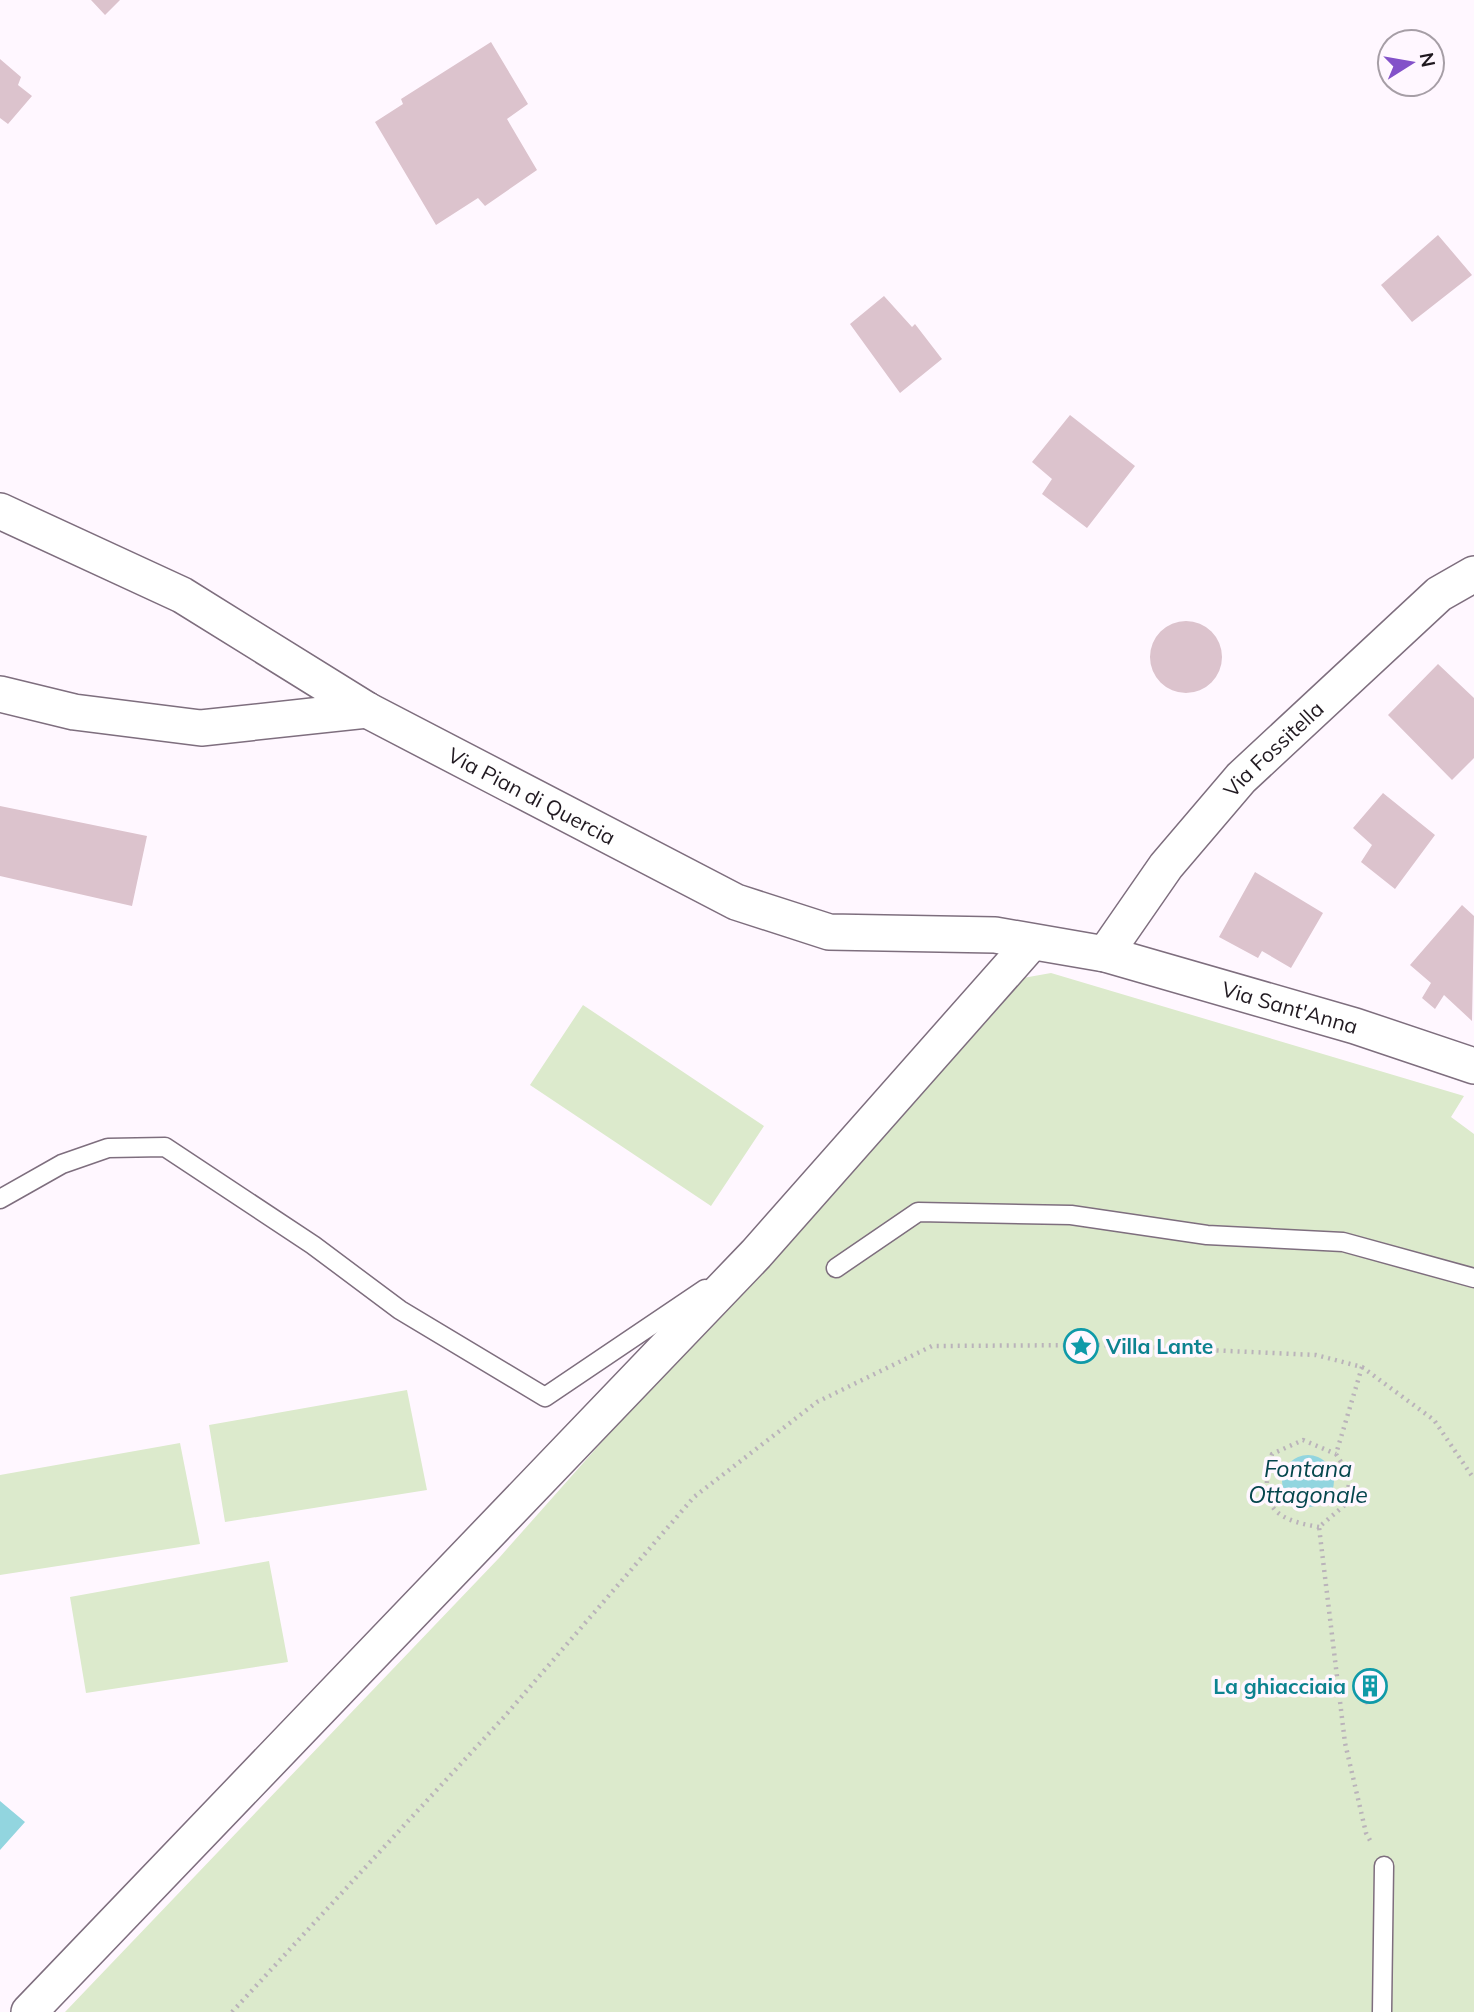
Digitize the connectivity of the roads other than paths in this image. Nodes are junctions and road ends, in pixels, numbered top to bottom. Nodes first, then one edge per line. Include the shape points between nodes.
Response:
1 (0, 511) edge
2 (1474, 574) edge
3 (0, 694) edge
4 (367, 710) junction
5 (1031, 943) junction
6 (1105, 954) junction
7 (1474, 1066) edge
8 (0, 1199) edge
9 (756, 1254) junction
10 (836, 1268) dead end
11 (1474, 1278) edge
12 (1384, 1866) road end
13 (29, 2012) edge
14 (1382, 2012) edge

1 - 4 street, Via Pian di Quercia via 182,595
2 - 6 street, Via Fossitella via 1438,594 1241,778 1166,866
3 - 4 street via 74,712 201,728
4 - 5 street, Via Pian di Quercia via 736,902 829,932 995,934
5 - 6 street, Via Pian di Quercia
5 - 9 street
6 - 7 street, Via Sant'Anna via 1355,1026
8 - 9 lane via 62,1164 108,1147 165,1147 313,1245 400,1310 545,1398
9 - 13 street
10 - 11 lane via 918,1212 932,1212 1071,1215 1207,1235 1343,1242
12 - 14 lane

